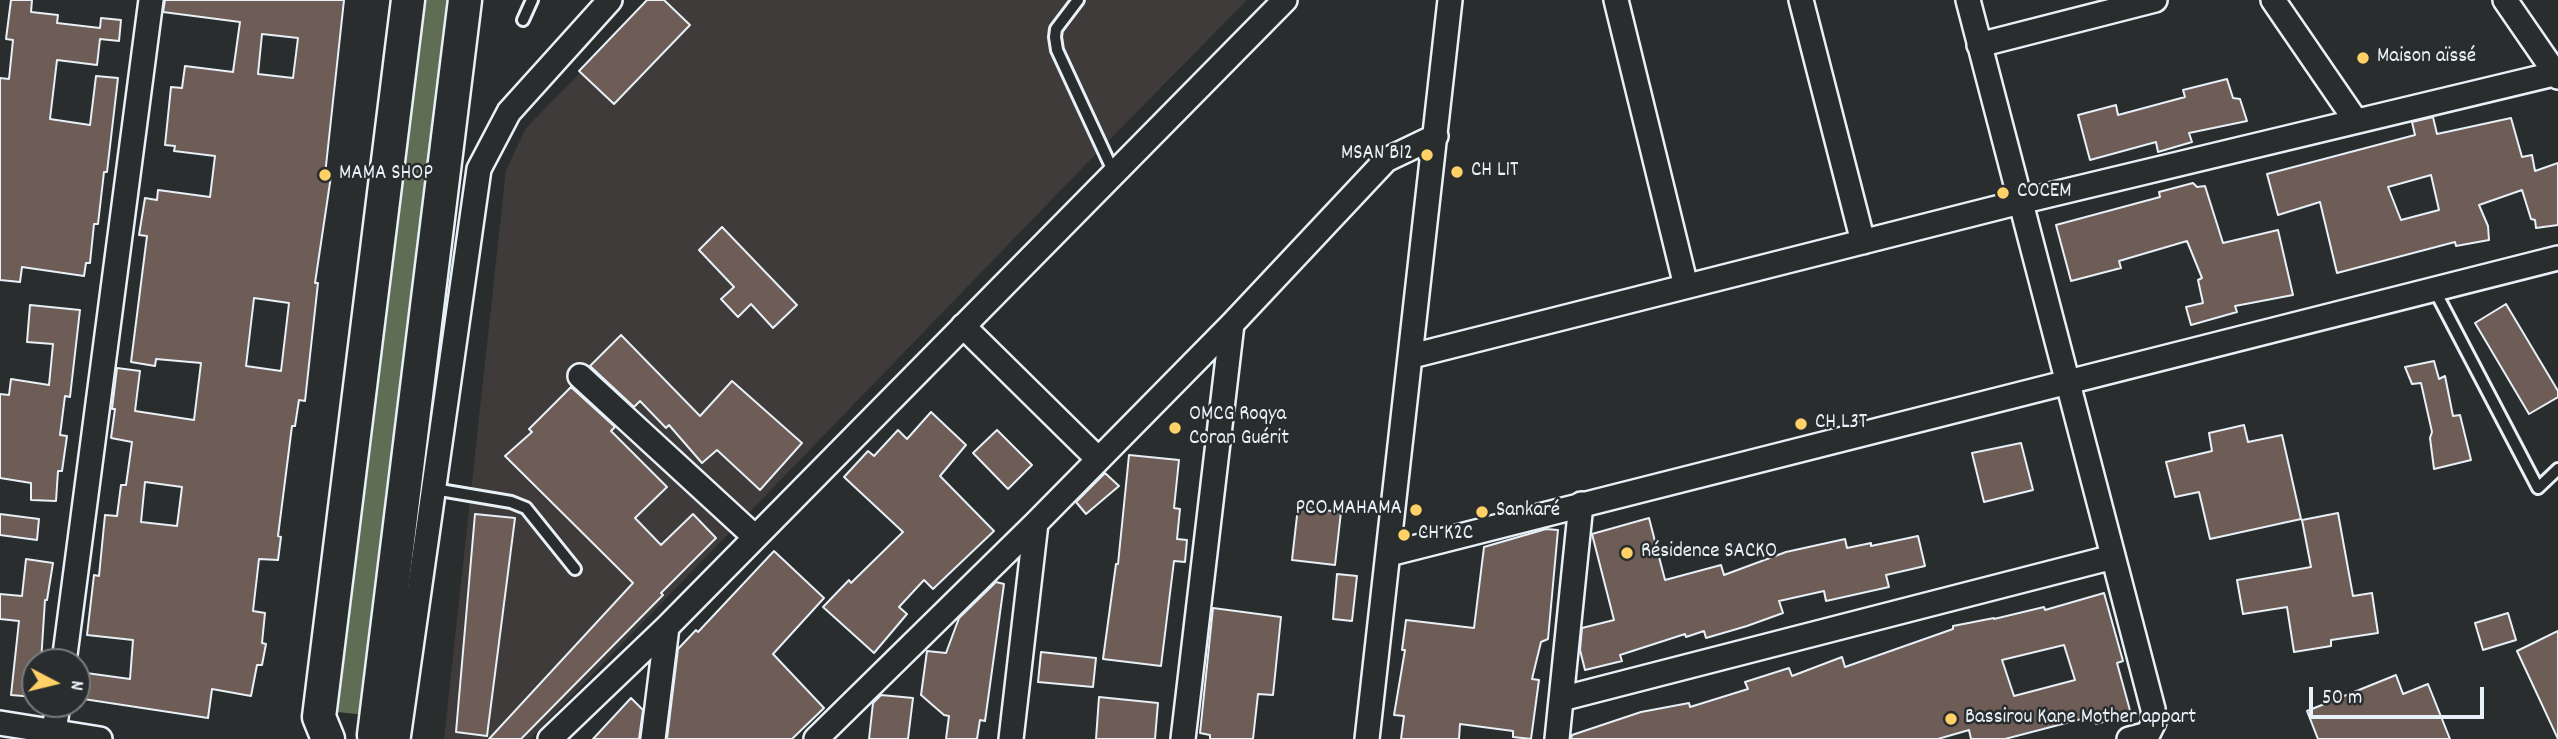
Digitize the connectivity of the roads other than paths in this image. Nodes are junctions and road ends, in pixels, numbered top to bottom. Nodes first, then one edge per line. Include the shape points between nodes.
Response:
1 (151, 0) edge
2 (408, 0) edge
3 (465, 0) edge
4 (532, 0) edge
5 (610, 0) edge
6 (1079, 0) edge
7 (1285, 0) edge
8 (1450, 0) edge
9 (1616, 0) edge
10 (1801, 0) edge
11 (1968, 0) edge
12 (2155, 0) edge
13 (2273, 0) edge
14 (2505, 0) edge
15 (523, 20) dead end
16 (1979, 45) junction
17 (2557, 74) edge
18 (2356, 121) junction
19 (1436, 136) junction
20 (1114, 173) junction
21 (2020, 202) junction
22 (1863, 242) junction
23 (2558, 258) edge
24 (1686, 286) junction
25 (2434, 289) junction
26 (1231, 324) junction
27 (963, 326) junction
28 (1412, 356) junction
29 (580, 376) dead end
30 (2067, 381) junction
31 (1097, 458) junction
32 (2558, 469) edge
33 (434, 489) junction
34 (1581, 504) junction
35 (1036, 523) junction
36 (755, 537) junction
37 (1389, 554) junction
38 (2113, 557) junction
39 (575, 569) dead end
40 (667, 627) junction
41 (66, 648) edge
42 (1561, 699) junction
43 (56, 718) edge
44 (0, 723) edge
45 (832, 731) edge
46 (54, 736) edge
47 (377, 738) edge
48 (100, 739) edge
49 (328, 739) edge
50 (550, 739) edge
51 (653, 739) edge
52 (816, 739) edge
53 (1011, 739) edge
54 (1183, 739) edge
55 (1367, 739) edge
56 (1557, 739) edge
57 (2129, 739) edge

1 - 41 street
2 - 49 main road via 319,717
3 - 47 main road
4 - 15 lane
5 - 33 street via 509,112 479,169
6 - 20 lane via 1056,29 1057,50
7 - 20 street
8 - 19 street
9 - 24 street
10 - 22 street
11 - 16 street
12 - 16 street
13 - 18 street
14 - 17 street
16 - 21 street
17 - 18 street
18 - 21 street
19 - 26 street via 1386,160
19 - 28 street
20 - 27 street
21 - 22 street
21 - 30 street
22 - 24 street
23 - 25 street
24 - 28 street
25 - 30 street
25 - 32 lane via 2538,488
26 - 31 street
26 - 54 street
27 - 31 street
27 - 36 street
28 - 37 street
29 - 36 street
30 - 34 street
30 - 38 street
31 - 35 street
33 - 39 lane via 526,508
33 - 47 street
34 - 37 street
34 - 42 street
35 - 45 street
35 - 53 street
36 - 40 street
37 - 55 street
38 - 42 street
38 - 57 street via 2154,722 2148,734
40 - 50 street
40 - 51 street
42 - 56 street
43 - 46 street
44 - 46 street
45 - 52 street
46 - 48 street

